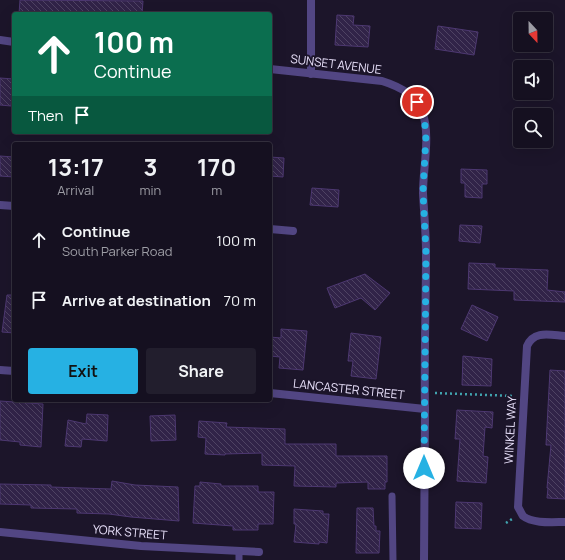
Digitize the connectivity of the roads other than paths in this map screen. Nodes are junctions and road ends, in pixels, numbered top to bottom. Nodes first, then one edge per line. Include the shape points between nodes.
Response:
1 (311, 0) edge
2 (0, 40) edge
3 (12, 42) edge
4 (272, 69) edge
5 (311, 74) junction
6 (0, 205) edge
7 (12, 206) edge
8 (272, 229) edge
9 (293, 231) dead end
10 (565, 336) edge
11 (0, 370) edge
12 (12, 371) edge
13 (272, 393) edge
14 (425, 408) junction
15 (392, 496) dead end
16 (565, 522) edge
17 (0, 532) edge
18 (239, 551) junction
19 (259, 552) dead end
20 (239, 560) edge
21 (393, 560) edge
22 (424, 560) edge

1 - 5 street
2 - 3 street
4 - 5 street, SUNSET AVENUE
5 - 14 street, SUNSET AVENUE via 382,81 402,89 417,102 422,111 425,124
6 - 7 street
8 - 9 street
10 - 16 street, WINKEL WAY via 535,336 530,339 527,346 518,507 522,515 528,519
11 - 12 street
13 - 14 street, LANCASTER STREET
14 - 22 street
15 - 21 lane
17 - 18 street, YORK STREET via 141,546
18 - 19 street, YORK STREET
18 - 20 lane

